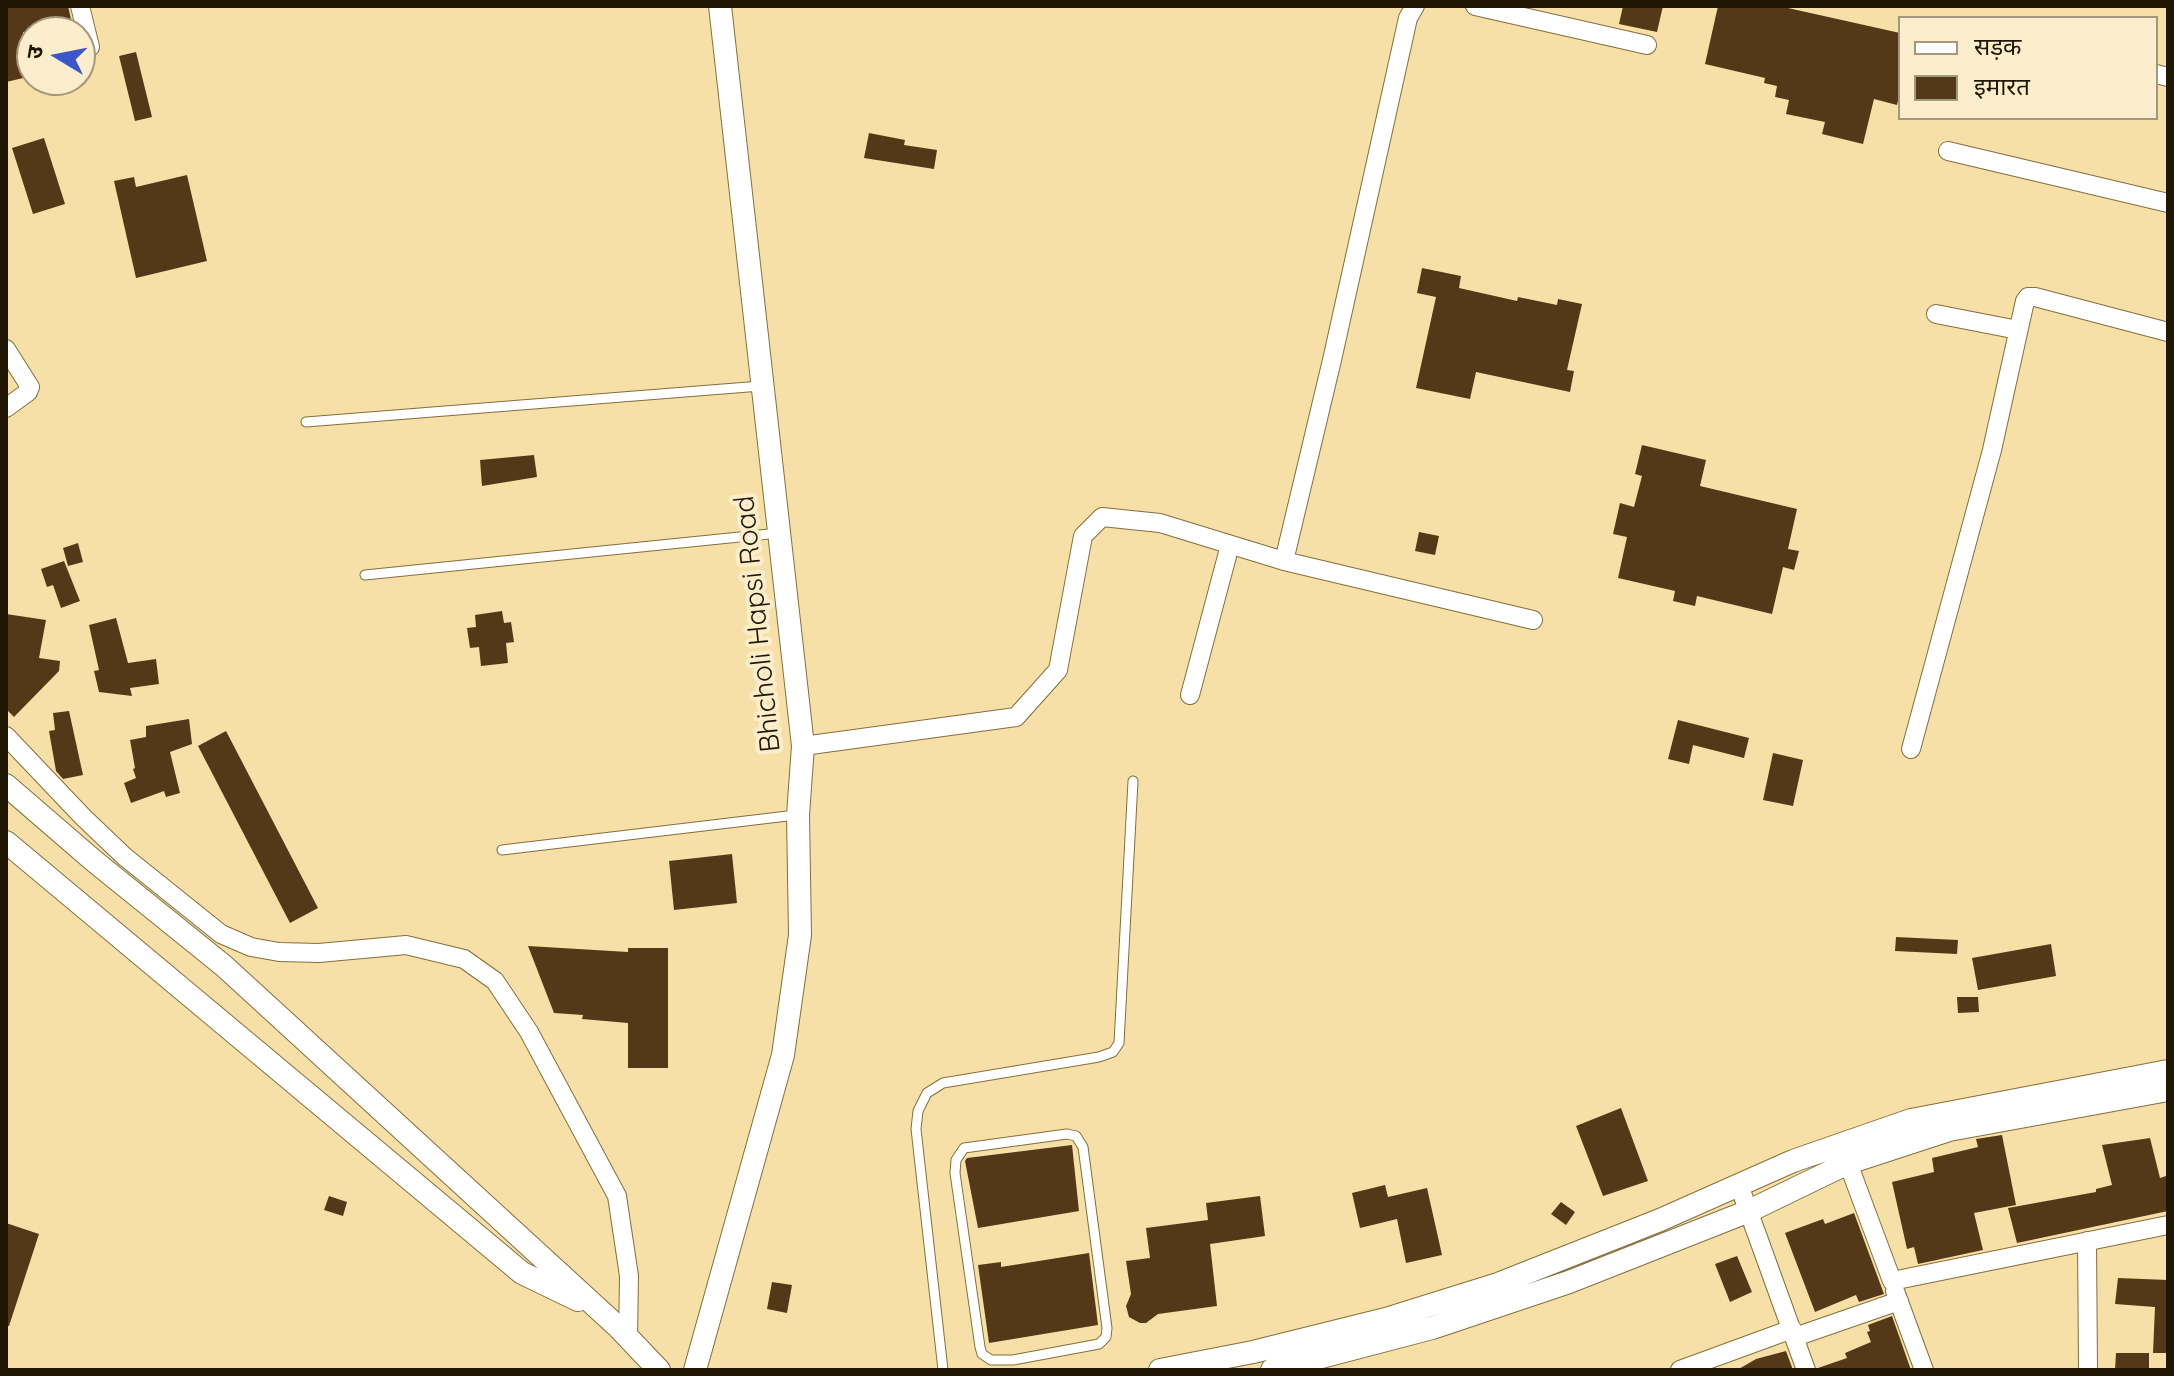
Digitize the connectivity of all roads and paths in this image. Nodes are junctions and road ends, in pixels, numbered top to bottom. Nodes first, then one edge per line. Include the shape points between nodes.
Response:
1 (720, 6) edge
2 (1415, 6) edge
3 (1475, 6) edge
4 (1647, 45) dead end
5 (1948, 151) dead end
6 (2168, 203) edge
7 (1936, 314) dead end
8 (2018, 330) junction
9 (2168, 332) edge
10 (6, 349) edge
11 (763, 386) junction
12 (6, 408) edge
13 (306, 422) dead end
14 (779, 533) junction
15 (1230, 545) junction
16 (1284, 561) junction
17 (365, 575) dead end
18 (1533, 620) dead end
19 (1190, 695) dead end
20 (6, 736) edge
21 (803, 746) junction
22 (1911, 749) dead end
23 (1133, 781) dead end
24 (6, 785) edge
25 (798, 815) junction
26 (6, 842) edge
27 (502, 850) dead end
28 (2168, 1071) edge
29 (2168, 1090) edge
30 (1848, 1163) junction
31 (1739, 1185) junction
32 (1749, 1211) junction
33 (2168, 1225) edge
34 (2087, 1241) junction
35 (1892, 1281) junction
36 (1899, 1301) junction
37 (600, 1311) junction
38 (1793, 1333) junction
39 (628, 1338) junction
40 (1013, 1365) edge
41 (1703, 1366) edge
42 (659, 1370) edge
43 (695, 1370) edge
44 (943, 1370) edge
45 (1160, 1370) edge
46 (1272, 1370) edge
47 (1680, 1370) edge
48 (1806, 1370) edge
49 (1924, 1370) edge
50 (2088, 1370) edge

1 - 11 street, Bhicholi Hapsi Road
2 - 16 street via 1408,18
3 - 4 street
5 - 6 street
7 - 8 street
8 - 9 street via 2025,301 2035,297
8 - 22 street via 1992,450
10 - 12 street via 30,387
11 - 13 lane
11 - 14 street, Bhicholi Hapsi Road
14 - 17 lane
14 - 21 street, Bhicholi Hapsi Road
15 - 16 street
15 - 19 street
15 - 21 street via 1160,523 1102,517 1083,536 1058,670 1016,717
16 - 18 street
20 - 39 street via 125,857 221,934 279,952 406,945 464,959 495,981 536,1044 617,1196 629,1276
21 - 25 street, Bhicholi Hapsi Road
23 - 44 lane via 1119,1043 1099,1057 943,1083 927,1093 918,1111
24 - 37 street via 224,966
25 - 27 lane
25 - 43 street, Bhicholi Hapsi Road via 800,935 783,1055
26 - 37 street via 522,1273
28 - 31 street via 1911,1120
29 - 30 street via 1949,1130
30 - 32 street
30 - 35 street
31 - 32 street
31 - 45 street via 1498,1284 1386,1319
32 - 38 street
32 - 46 street via 1569,1282 1432,1328
33 - 34 street
34 - 35 street
34 - 50 street
35 - 36 street
36 - 38 street
36 - 49 street
37 - 39 street
38 - 41 street
38 - 48 street
39 - 42 street
40 - 40 lane via 991,1360 980,1347 956,1160 964,1148 1076,1136 1083,1147 1106,1337 1099,1344
41 - 47 street

